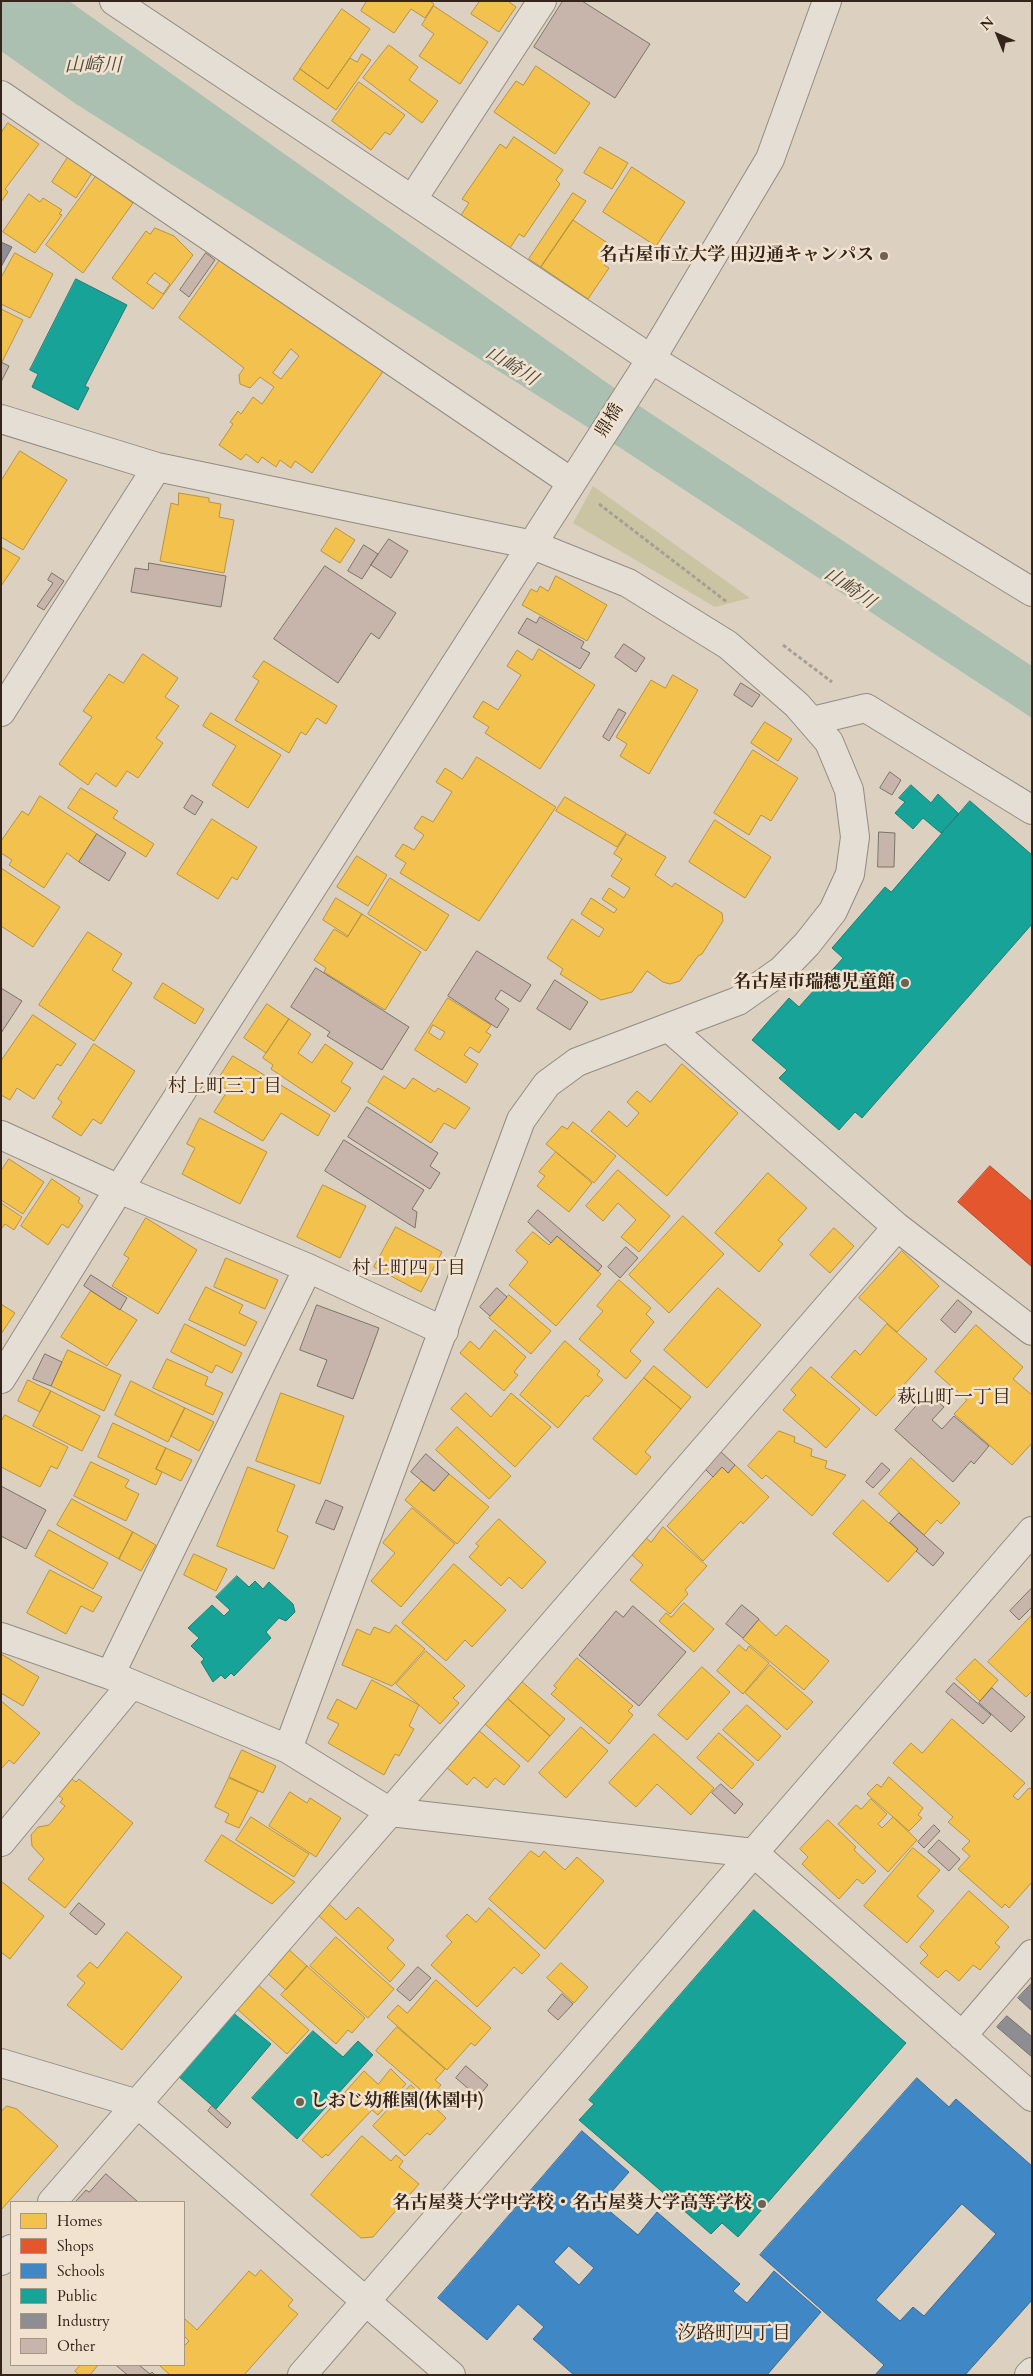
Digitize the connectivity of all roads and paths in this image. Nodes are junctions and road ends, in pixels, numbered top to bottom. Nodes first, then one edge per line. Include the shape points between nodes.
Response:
1 (114, 1) edge
2 (542, 1) edge
3 (828, 1) edge
4 (1, 95) edge
5 (412, 200) junction
6 (647, 364) junction
7 (1, 419) edge
8 (157, 467) junction
9 (574, 477) junction
10 (533, 544) junction
11 (1032, 592) edge
12 (734, 607) dead end
13 (781, 643) dead end
14 (866, 708) junction
15 (1, 712) edge
16 (812, 721) junction
17 (1032, 810) edge
18 (669, 1028) junction
19 (1, 1135) edge
20 (120, 1189) junction
21 (897, 1227) junction
22 (308, 1268) junction
23 (444, 1331) junction
24 (1032, 1331) edge
25 (1, 1378) edge
26 (1032, 1531) edge
27 (1, 1637) edge
28 (121, 1680) junction
29 (288, 1749) junction
30 (390, 1812) junction
31 (1, 1842) edge
32 (754, 1853) junction
33 (1032, 1954) edge
34 (962, 2036) junction
35 (1, 2063) edge
36 (1032, 2097) edge
37 (138, 2104) junction
38 (53, 2201) edge
39 (10, 2250) edge
40 (1, 2261) edge
41 (366, 2301) junction
42 (1032, 2372) edge
43 (302, 2375) edge
44 (451, 2375) edge
45 (1029, 2375) edge

1 - 5 street
2 - 5 street
3 - 6 street, 鼎橋 via 770,159
4 - 9 street
5 - 6 street
6 - 9 street, 鼎橋
6 - 11 street
7 - 8 street
8 - 10 street
8 - 15 street
9 - 10 street, 鼎橋
9 - 12 path
10 - 16 street via 628,583 728,645
10 - 20 street, 鼎橋
13 - 14 path
14 - 16 street
14 - 17 street
16 - 18 street via 829,742 849,790 855,837 850,874 837,904 807,944 782,970 738,1001
18 - 21 street
18 - 23 street via 577,1062 547,1084 521,1120
19 - 20 street
20 - 22 street
20 - 25 street, 鼎橋
21 - 24 street
21 - 30 street
22 - 23 street
22 - 28 street
23 - 29 street
26 - 32 street
27 - 28 street
28 - 29 street
28 - 31 street
29 - 30 street
30 - 32 street
30 - 37 street
32 - 34 street
32 - 41 street
33 - 34 street
34 - 36 street
35 - 37 street
37 - 38 street
37 - 41 street
39 - 40 street
41 - 43 street
41 - 44 street
42 - 45 street

